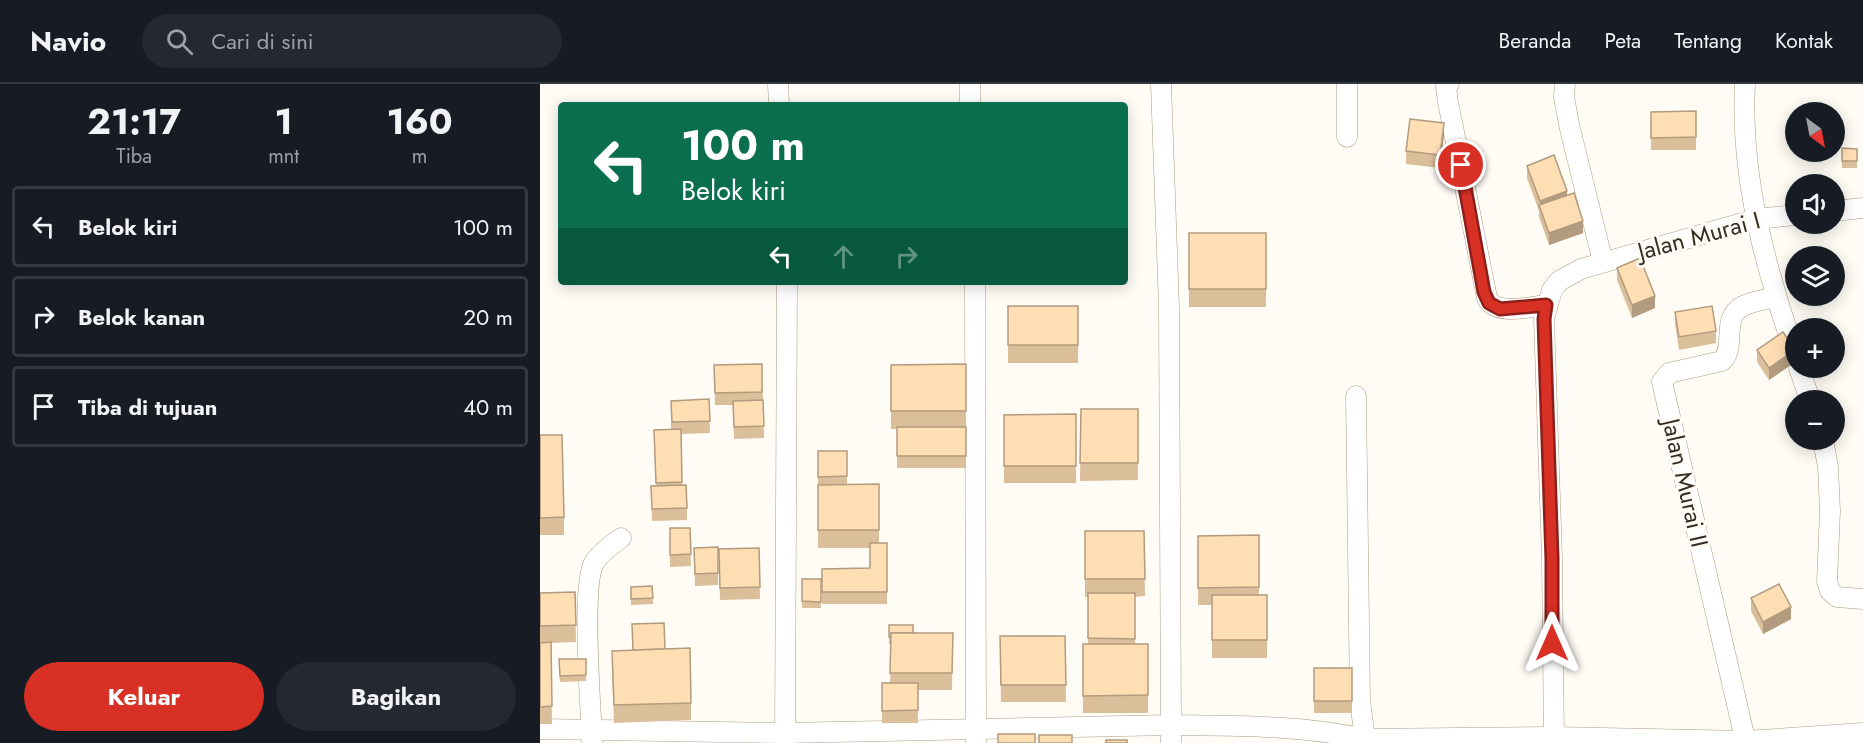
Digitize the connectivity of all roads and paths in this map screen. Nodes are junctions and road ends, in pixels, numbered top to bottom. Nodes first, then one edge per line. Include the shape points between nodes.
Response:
1 (778, 84) edge
2 (970, 84) edge
3 (1161, 84) edge
4 (1347, 84) edge
5 (1449, 84) edge
6 (1565, 84) edge
7 (1745, 84) edge
8 (779, 102) edge
9 (970, 102) edge
10 (1347, 137) dead end
11 (1863, 208) edge
12 (1845, 210) edge
13 (1785, 216) edge
14 (1756, 219) junction
15 (1603, 262) junction
16 (787, 285) edge
17 (975, 285) edge
18 (1775, 297) junction
19 (1546, 305) junction
20 (1785, 326) edge
21 (1356, 396) dead end
22 (1825, 450) edge
23 (621, 538) dead end
24 (1863, 599) edge
25 (540, 729) edge
26 (1863, 733) edge
27 (1171, 734) edge
28 (592, 736) edge
29 (976, 736) edge
30 (785, 738) edge
31 (1554, 740) edge
32 (1365, 741) edge
33 (1746, 742) edge

1 - 8 street
2 - 9 street
3 - 27 street via 1169,308
4 - 10 street
5 - 19 street via 1448,102 1484,292 1489,303 1500,309
6 - 15 street via 1570,129
7 - 14 street via 1743,117
11 - 12 street
13 - 14 street, Jalan Murai I
14 - 15 street, Jalan Murai I
14 - 18 street
15 - 19 street, Jalan Murai I via 1558,281
16 - 30 street
17 - 29 street
18 - 20 street
18 - 33 street, Jalan Murai II via 1742,306 1736,312 1730,326 1729,351 1722,361 1669,373 1662,382
19 - 31 street, Jalan Murai I
21 - 32 street via 1359,678
22 - 24 street via 1830,511 1828,586 1836,597
23 - 28 street via 601,555 590,574 587,600
25 - 28 street
26 - 33 street
27 - 29 street
27 - 32 street via 1271,726
28 - 30 street
29 - 30 street
31 - 32 street
31 - 33 street

